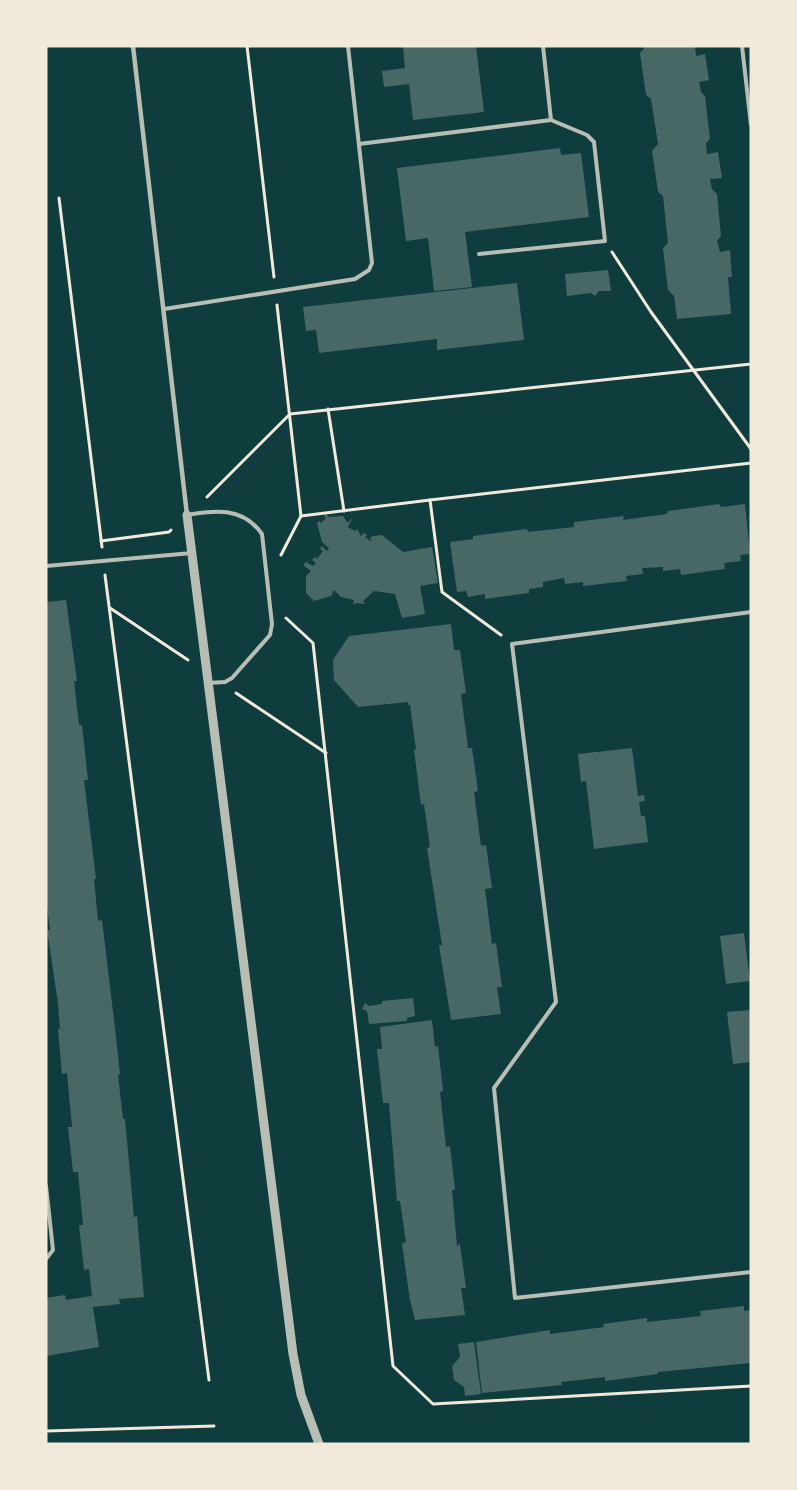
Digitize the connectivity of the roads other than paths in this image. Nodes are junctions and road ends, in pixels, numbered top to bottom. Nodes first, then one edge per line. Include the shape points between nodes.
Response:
1 (133, 46) edge
2 (348, 46) edge
3 (543, 46) edge
4 (742, 46) edge
5 (552, 120) junction
6 (751, 125) edge
7 (359, 144) junction
8 (479, 254) dead end
9 (164, 309) junction
10 (188, 515) junction
11 (192, 553) junction
12 (46, 566) edge
13 (751, 612) edge
14 (207, 683) junction
15 (46, 1186) edge
16 (46, 1259) edge
17 (751, 1272) edge
18 (319, 1444) edge

1 - 9 street
2 - 7 lane
3 - 5 lane
4 - 6 lane
5 - 7 lane
5 - 8 lane via 587,135 594,142 605,241
7 - 9 lane via 372,263 369,270 355,279
9 - 10 street
10 - 11 street
10 - 14 lane via 218,510 231,512 257,526 262,534 272,624 270,635 232,678
11 - 12 lane
11 - 14 street
13 - 17 lane via 512,644 556,1002 494,1088 515,1298
14 - 18 street via 293,1354 301,1395
15 - 16 lane via 53,1250

